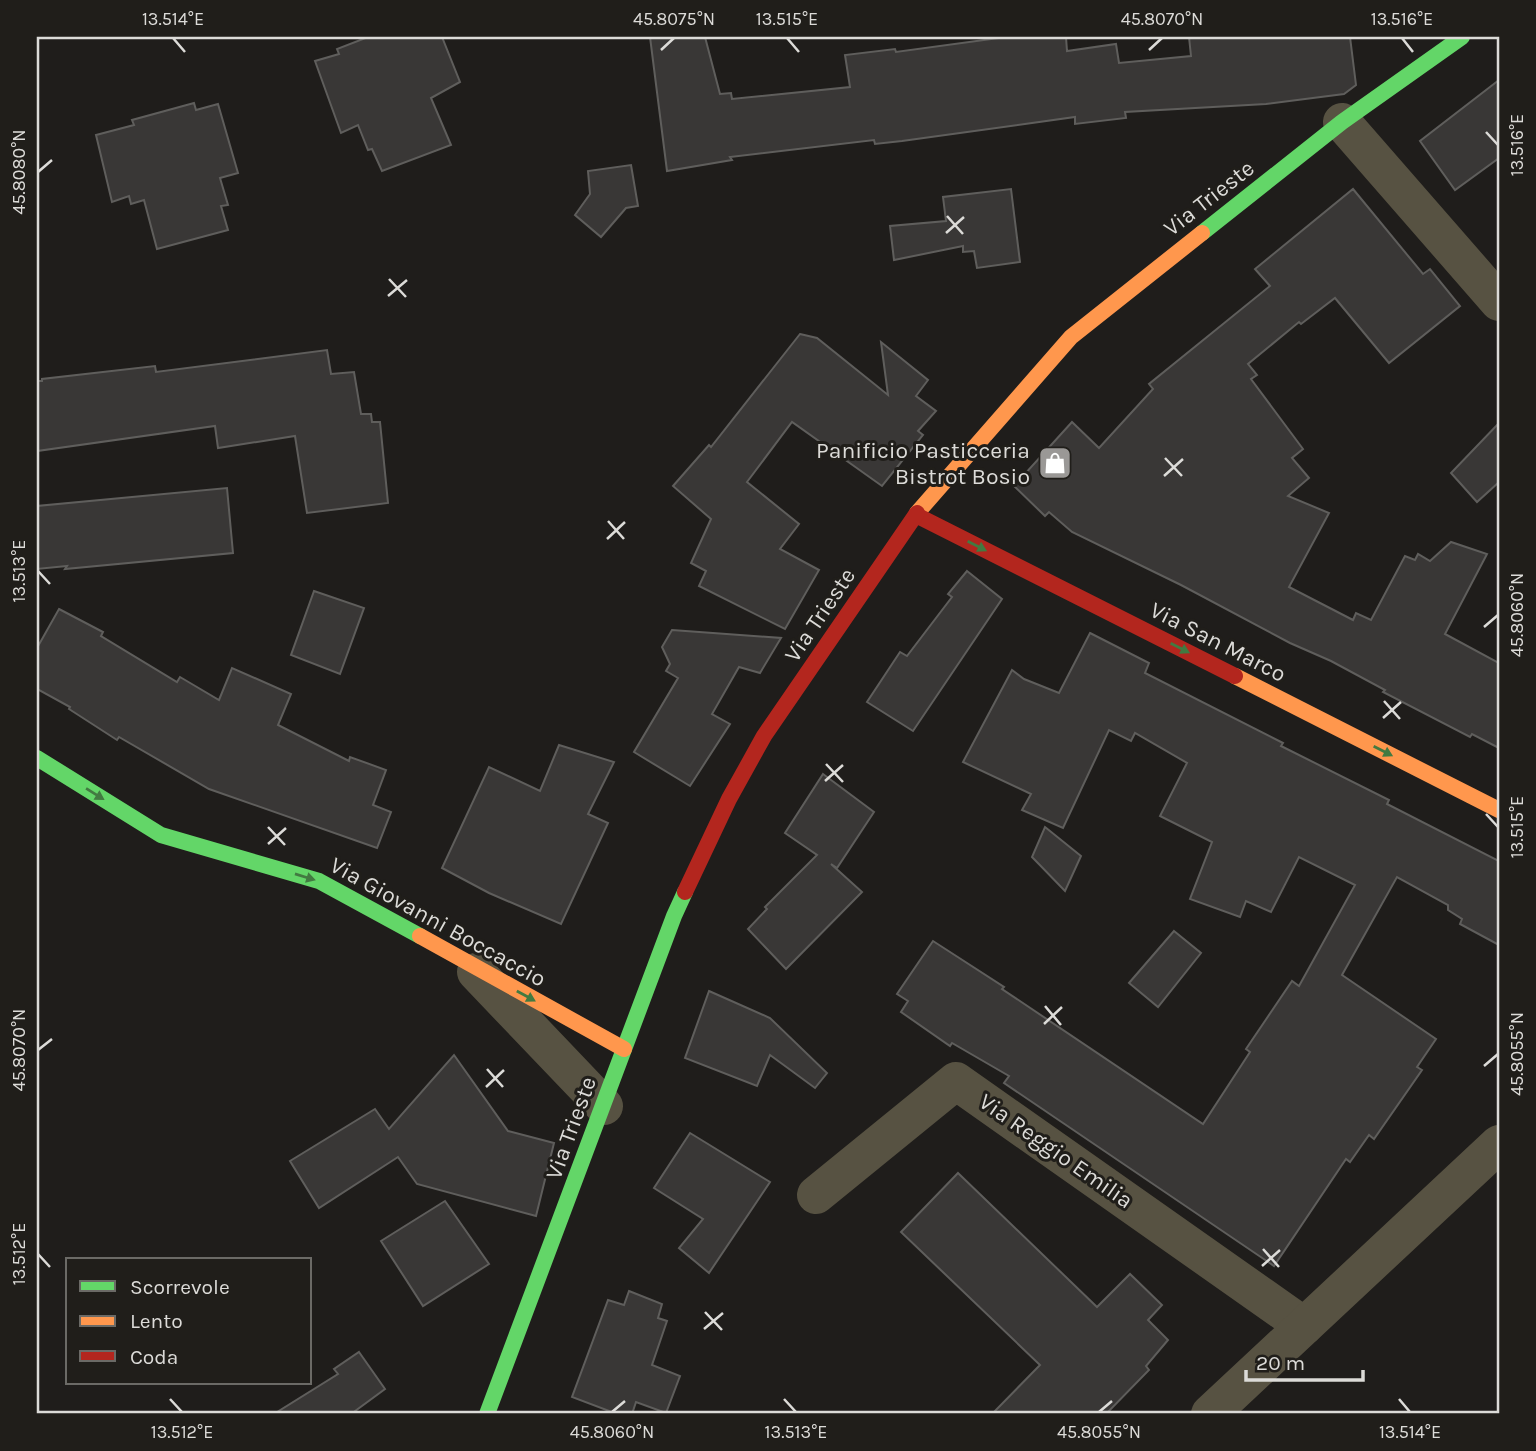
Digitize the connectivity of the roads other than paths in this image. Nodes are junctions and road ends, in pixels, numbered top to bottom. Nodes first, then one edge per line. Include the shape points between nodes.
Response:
1 (1462, 37) edge
2 (1342, 122) junction
3 (1499, 302) edge
4 (916, 515) junction
5 (37, 758) edge
6 (1499, 810) edge
7 (470, 965) junction
8 (624, 1049) junction
9 (604, 1106) junction
10 (1499, 1144) edge
11 (816, 1195) dead end
12 (1304, 1326) junction
13 (487, 1414) edge
14 (1210, 1414) edge

1 - 2 street, Via Trieste
2 - 3 street
2 - 4 street, Via Trieste via 1071,337
4 -> 6 street, Via San Marco
4 - 8 street, Via Trieste via 764,736 729,799 674,916
5 -> 7 street, Via Giovanni Boccaccio via 161,835 319,881
7 -> 8 street, Via Giovanni Boccaccio
7 - 9 street
8 - 9 street, Via Trieste
9 - 13 street, Via Trieste
10 - 12 street
11 - 12 street, Via Reggio Emilia via 956,1081
12 - 14 street

